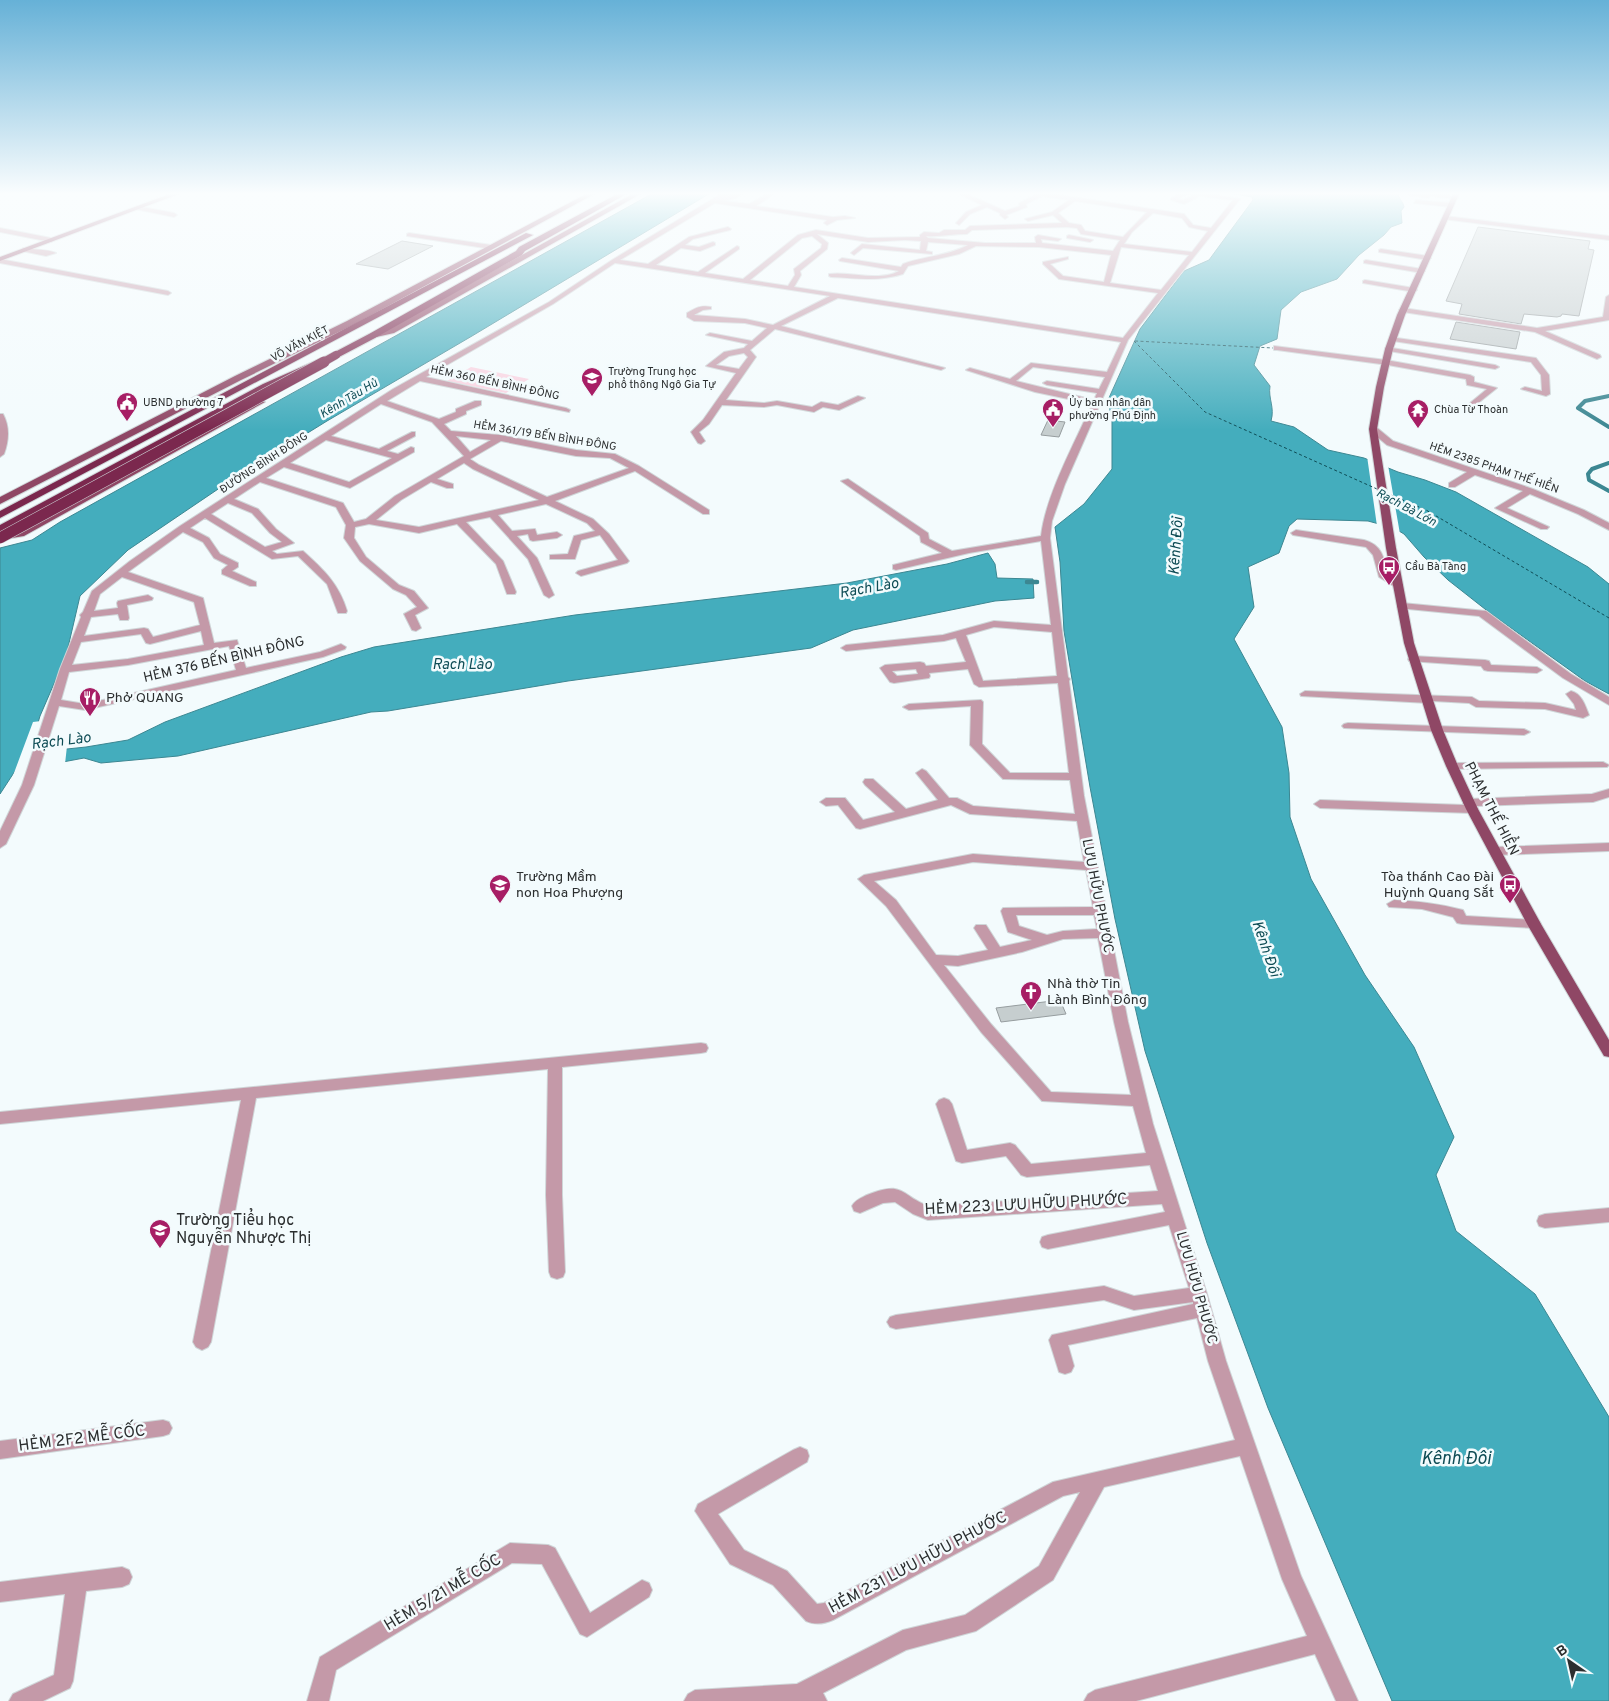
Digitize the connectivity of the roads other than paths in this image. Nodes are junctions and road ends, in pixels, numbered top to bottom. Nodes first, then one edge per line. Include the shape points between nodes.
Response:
1 (58, 271) edge
2 (445, 271) edge
3 (462, 271) edge
4 (486, 271) edge
5 (498, 271) edge
6 (599, 271) edge
7 (680, 271) edge
8 (703, 271) edge
9 (757, 271) edge
10 (797, 271) edge
11 (835, 271) edge
12 (900, 271) edge
13 (1054, 271) edge
14 (1112, 271) edge
15 (1180, 271) edge
16 (1422, 271) edge
17 (699, 274) junction
18 (826, 279) junction
19 (745, 281) junction
20 (1365, 282) dead end
21 (1106, 284) junction
22 (790, 288) junction
23 (1414, 290) junction
24 (809, 291) junction
25 (1163, 292) junction
26 (168, 293) dead end
27 (836, 296) junction
28 (1609, 297) edge
29 (710, 308) dead end
30 (1404, 310) junction
31 (1608, 318) edge
32 (775, 327) junction
33 (1537, 330) junction
34 (710, 335) dead end
35 (372, 336) junction
36 (1393, 339) junction
37 (1125, 340) junction
38 (754, 343) junction
39 (1277, 348) dead end
40 (1389, 349) junction
41 (746, 350) junction
42 (336, 355) junction
43 (1597, 357) dead end
44 (1386, 362) junction
45 (266, 365) junction
46 (1495, 367) dead end
47 (941, 368) dead end
48 (970, 370) dead end
49 (741, 372) junction
50 (1110, 375) junction
51 (419, 378) junction
52 (1014, 378) dead end
53 (1047, 383) dead end
54 (1524, 389) dead end
55 (217, 398) junction
56 (861, 398) dead end
57 (1100, 398) junction
58 (380, 401) junction
59 (720, 402) junction
60 (478, 403) dead end
61 (566, 410) dead end
62 (1467, 410) dead end
63 (0, 416) edge
64 (438, 423) junction
65 (1374, 424) junction
66 (449, 433) junction
67 (412, 434) dead end
68 (325, 437) junction
69 (500, 438) junction
70 (701, 441) dead end
71 (411, 450) dead end
72 (380, 452) junction
73 (0, 454) edge
74 (399, 457) junction
75 (467, 458) junction
76 (283, 464) junction
77 (636, 468) junction
78 (1474, 471) junction
79 (260, 479) junction
80 (430, 479) junction
81 (845, 481) dead end
82 (1452, 485) dead end
83 (450, 486) dead end
84 (1530, 491) junction
85 (228, 500) junction
86 (0, 501) edge
87 (546, 501) junction
88 (706, 512) dead end
89 (206, 514) junction
90 (492, 514) junction
91 (0, 515) edge
92 (370, 521) junction
93 (459, 521) junction
94 (351, 525) junction
95 (1544, 527) dead end
96 (1609, 527) edge
97 (183, 528) junction
98 (0, 529) edge
99 (602, 532) junction
100 (1296, 533) dead end
101 (510, 534) junction
102 (557, 535) dead end
103 (0, 537) edge
104 (1045, 538) junction
105 (265, 550) junction
106 (950, 554) junction
107 (553, 557) dead end
108 (896, 567) dead end
109 (121, 573) junction
110 (581, 573) dead end
111 (253, 584) dead end
112 (1398, 585) junction
113 (511, 592) dead end
114 (549, 595) dead end
115 (148, 598) dead end
116 (1402, 606) junction
117 (342, 610) dead end
118 (85, 615) junction
119 (206, 627) junction
120 (416, 628) dead end
121 (1056, 629) junction
122 (960, 634) junction
123 (76, 640) junction
124 (210, 646) junction
125 (341, 647) dead end
126 (846, 648) dead end
127 (1414, 659) junction
128 (972, 665) junction
129 (65, 669) junction
130 (922, 670) dead end
131 (1537, 670) dead end
132 (242, 671) junction
133 (1065, 679) junction
134 (1305, 694) dead end
135 (1571, 694) dead end
136 (1427, 699) junction
137 (1609, 702) edge
138 (909, 707) dead end
139 (52, 708) junction
140 (1348, 726) dead end
141 (1437, 730) junction
142 (1524, 732) dead end
143 (1603, 765) dead end
144 (1452, 766) junction
145 (922, 773) dead end
146 (1076, 776) junction
147 (869, 782) dead end
148 (1609, 793) edge
149 (826, 802) dead end
150 (946, 802) junction
151 (1320, 804) dead end
152 (1470, 806) junction
153 (905, 814) junction
154 (1082, 818) junction
155 (0, 844) edge
156 (1609, 847) edge
157 (1495, 851) junction
158 (1091, 866) junction
159 (1394, 904) dead end
160 (1100, 910) junction
161 (1534, 924) junction
162 (981, 928) dead end
163 (1104, 933) junction
164 (1048, 940) junction
165 (996, 952) junction
166 (932, 959) junction
167 (701, 1048) dead end
168 (1609, 1052) edge
169 (555, 1063) junction
170 (250, 1092) junction
171 (1139, 1101) junction
172 (944, 1104) dead end
173 (0, 1118) edge
174 (1156, 1158) junction
175 (1169, 1197) junction
176 (860, 1206) dead end
177 (1609, 1215) edge
178 (1175, 1217) junction
179 (1545, 1221) dead end
180 (1048, 1242) dead end
181 (557, 1272) dead end
182 (1201, 1301) junction
183 (896, 1322) dead end
184 (202, 1342) dead end
185 (1065, 1366) dead end
186 (163, 1428) dead end
187 (1246, 1446) junction
188 (0, 1450) edge
189 (800, 1456) dead end
190 (1097, 1481) junction
191 (122, 1577) dead end
192 (78, 1583) junction
193 (642, 1590) dead end
194 (0, 1592) edge
195 (1320, 1643) junction
196 (812, 1695) edge
197 (20, 1701) edge
198 (318, 1701) edge
199 (695, 1701) edge
200 (1095, 1701) edge
201 (1347, 1701) edge

1 - 26 street
2 - 45 main road, VÕ VĂN KIỆT
3 - 55 highway, VÕ VĂN KIỆT via 272,373
4 - 35 highway, VÕ VĂN KIỆT
5 - 35 main road, VÕ VĂN KIỆT via 391,331
6 - 51 street, ĐƯỜNG BÌNH ĐÔNG via 551,304
7 - 17 street
8 - 17 street
9 - 19 street
10 - 22 street via 798,275
11 - 18 street
12 - 18 street via 882,276
13 - 21 street via 1061,278
14 - 21 street
15 - 25 street, LƯU HỮU PHƯỚC
16 - 23 main road
17 - 19 street
18 - 24 street
19 - 22 street
20 - 23 street
21 - 25 street
22 - 24 street
23 - 30 main road
24 - 27 street
25 - 37 street, LƯU HỮU PHƯỚC
27 - 32 street
27 - 37 street
28 - 31 street
29 - 32 street via 701,308 690,315 694,319 746,321
30 - 33 street
30 - 36 main road
31 - 33 street
32 - 38 street
32 - 47 street
33 - 43 street
34 - 38 street
35 - 42 highway, VÕ VĂN KIỆT
36 - 40 main road
36 - 54 street via 1504,359 1533,360 1545,372 1546,394
37 - 50 street, LƯU HỮU PHƯỚC
38 - 41 street
39 - 44 street
40 - 44 main road
40 - 46 street
41 - 49 street via 752,358
41 - 49 street via 727,354 710,366
42 - 98 highway, VÕ VĂN KIỆT via 266,386
42 - 103 highway, bridge
44 - 62 street via 1470,377 1470,383 1494,388
44 - 65 main road
45 - 55 highway
45 - 86 main road, VÕ VĂN KIỆT
48 - 57 street via 1038,390
49 - 59 street
50 - 52 street via 1031,365
50 - 57 street, LƯU HỮU PHƯỚC
51 - 58 street, ĐƯỜNG BÌNH ĐÔNG
51 - 61 street, HẺM 360 BẾN BÌNH ĐÔNG
53 - 57 street
55 - 91 highway, VÕ VĂN KIỆT
56 - 59 street via 839,408 821,404 814,410 777,403
57 - 104 street, LƯU HỮU PHƯỚC via 1061,484 1047,521
58 - 64 street
58 - 68 street, ĐƯỜNG BÌNH ĐÔNG
59 - 70 street via 695,432
60 - 64 street
63 - 73 street via 5,436
64 - 66 street
65 - 78 street, HẺM 2385 PHẠM THẾ HIỂN via 1390,443
65 - 112 main road, PHẠM THẾ HIỂN
66 - 69 street, HẺM 361/19 BẾN BÌNH ĐÔNG
66 - 75 street
67 - 72 street
68 - 72 street
68 - 76 street, ĐƯỜNG BÌNH ĐÔNG
69 - 75 street
69 - 77 street, HẺM 361/19 BẾN BÌNH ĐÔNG via 576,453 612,456
71 - 74 street
72 - 74 street
74 - 76 street via 350,485
75 - 80 street
75 - 87 street via 476,467
76 - 79 street, ĐƯỜNG BÌNH ĐÔNG
77 - 87 street, HẺM 361/19 BẾN BÌNH ĐÔNG
77 - 88 street, HẺM 361/19 BẾN BÌNH ĐÔNG
78 - 82 street
78 - 84 street, HẺM 2385 PHẠM THẾ HIỂN
79 - 85 street, ĐƯỜNG BÌNH ĐÔNG
79 - 94 street via 340,506
80 - 83 street
80 - 92 street via 398,498
81 - 106 street via 925,535 924,540
84 - 95 street via 1500,508
84 - 96 street, HẺM 2385 PHẠM THẾ HIỂN
85 - 89 street, ĐƯỜNG BÌNH ĐÔNG
85 - 105 street via 255,511 289,543
87 - 90 street, HẺM 361/19 BẾN BÌNH ĐÔNG
87 - 99 street via 590,521
89 - 97 street, ĐƯỜNG BÌNH ĐÔNG
89 - 105 street
90 - 93 street, HẺM 361/19 BẾN BÌNH ĐÔNG
90 - 101 street
92 - 93 street, HẺM 361/19 BẾN BÌNH ĐÔNG via 419,530
92 - 94 street
93 - 113 street via 500,563
94 - 120 street via 349,538 363,559 396,587 410,593 423,608 409,614
97 - 109 street, ĐƯỜNG BÌNH ĐÔNG
97 - 111 street via 206,540 217,556 235,565 225,572
99 - 107 street via 577,538 572,557
99 - 110 street via 624,561
100 - 112 street via 1374,547 1382,575
101 - 102 street via 532,531 534,538
101 - 114 street via 532,558
104 - 106 street
104 - 121 street, LƯU HỮU PHƯỚC
105 - 117 street via 275,557 300,553 324,573 338,594
106 - 108 street
109 - 118 street, ĐƯỜNG BÌNH ĐÔNG via 96,593
109 - 119 street via 199,600
112 - 116 main road, PHẠM THẾ HIỂN
115 - 118 street via 122,603 124,614
116 - 127 main road, PHẠM THẾ HIỂN
116 - 137 street via 1482,613 1567,676
118 - 123 street, ĐƯỜNG BÌNH ĐÔNG
119 - 123 street via 150,641 144,631
119 - 124 street
121 - 122 street via 994,624
121 - 133 street, LƯU HỮU PHƯỚC
122 - 126 street
122 - 128 street
123 - 129 street, ĐƯỜNG BÌNH ĐÔNG
124 - 129 street via 101,667
124 - 132 street via 233,642
125 - 132 street, HẺM 376 BẾN BÌNH ĐÔNG via 323,654
127 - 131 street via 1485,662 1488,668
127 - 136 main road, PHẠM THẾ HIỂN
128 - 130 street
128 - 133 street via 979,684
129 - 139 street, ĐƯỜNG BÌNH ĐÔNG
132 - 139 street, HẺM 376 BẾN BÌNH ĐÔNG via 85,707
133 - 146 street, LƯU HỮU PHƯỚC
134 - 136 street
135 - 136 street via 1583,715 1545,706
136 - 141 main road, PHẠM THẾ HIỂN
138 - 146 street via 977,702 976,745 1007,777
139 - 155 street, ĐƯỜNG BÌNH ĐÔNG via 28,785
140 - 141 street
141 - 142 street
141 - 144 main road, PHẠM THẾ HIỂN
143 - 144 street
144 - 152 main road, PHẠM THẾ HIỂN
145 - 150 street
146 - 154 street, LƯU HỮU PHƯỚC
147 - 153 street
148 - 152 street via 1592,798
149 - 153 street via 841,801 860,825
150 - 153 street
150 - 154 street via 953,801 970,810
151 - 152 street
152 - 157 main road, PHẠM THẾ HIỂN
154 - 158 street, LƯU HỮU PHƯỚC
156 - 157 street
157 - 161 main road, PHẠM THẾ HIỂN
158 - 160 street, LƯU HỮU PHƯỚC
158 - 166 street via 973,858 864,879 891,903
159 - 161 street via 1424,905 1458,912 1462,920
160 - 163 street, LƯU HỮU PHƯỚC
160 - 164 street via 1008,911 1013,929
161 - 168 main road, PHẠM THẾ HIỂN
162 - 165 street
163 - 164 street via 1062,935
163 - 171 street, LƯU HỮU PHƯỚC
164 - 165 street
165 - 166 street via 958,961
166 - 171 street via 1047,1097
167 - 169 street
169 - 170 street
169 - 181 street
170 - 173 street
170 - 184 street
171 - 174 street, LƯU HỮU PHƯỚC
172 - 174 street via 962,1157 1010,1149 1027,1171
174 - 175 street, LƯU HỮU PHƯỚC
175 - 176 street, HẺM 223 LƯU HỮU PHƯỚC via 928,1212 917,1210 901,1197 892,1195 881,1196
175 - 178 street, LƯU HỮU PHƯỚC
177 - 179 street
178 - 180 street
178 - 182 street, LƯU HỮU PHƯỚC
182 - 183 street via 1134,1303 1104,1293
182 - 185 street via 1058,1340
182 - 187 street, LƯU HỮU PHƯỚC via 1217,1361
186 - 188 street, HẺM 2F2 MỄ CỐC
187 - 190 street, HẺM 231 LƯU HỮU PHƯỚC
187 - 195 street, LƯU HỮU PHƯỚC via 1292,1579
189 - 190 street, HẺM 231 LƯU HỮU PHƯỚC via 706,1511 737,1557 780,1578 813,1614 826,1613 1060,1488
190 - 196 street via 1046,1573 969,1624 903,1640
191 - 192 street
192 - 194 street
192 - 197 street via 63,1681
193 - 198 street, HẺM 5/21 MỄ CỐC via 587,1627 548,1555 510,1553 327,1664
195 - 200 street
195 - 201 street, LƯU HỮU PHƯỚC
196 - 199 street

